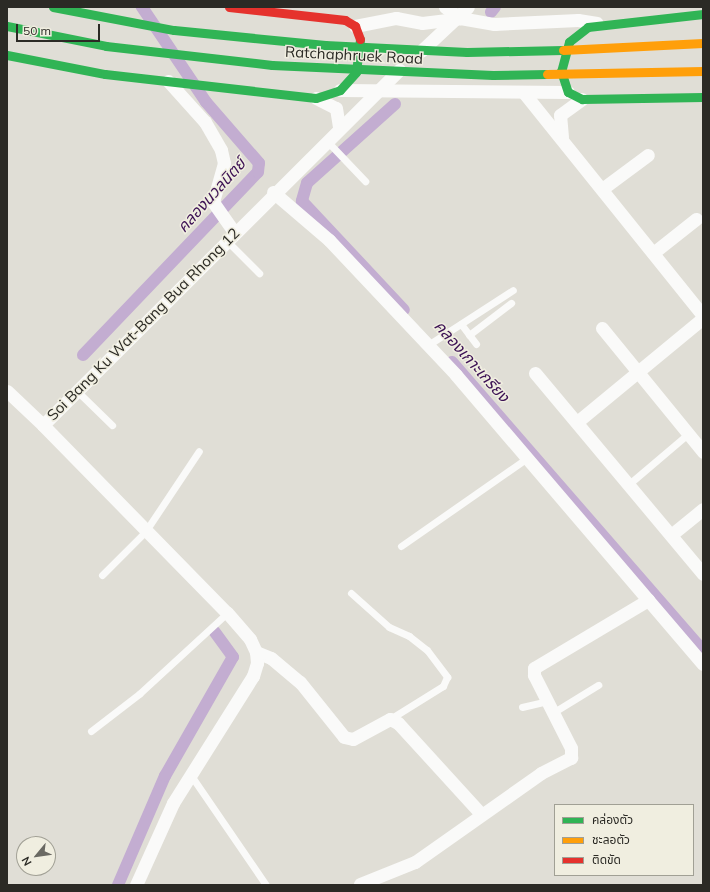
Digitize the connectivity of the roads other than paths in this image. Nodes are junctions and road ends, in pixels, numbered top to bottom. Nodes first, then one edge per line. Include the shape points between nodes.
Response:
1 (53, 7) edge
2 (229, 7) edge
3 (445, 7) edge
4 (468, 7) edge
5 (703, 14) edge
6 (460, 18) junction
7 (422, 23) junction
8 (600, 23) junction
9 (7, 26) edge
10 (355, 26) junction
11 (703, 43) edge
12 (428, 46) junction
13 (7, 55) edge
14 (703, 71) edge
15 (169, 81) junction
16 (340, 90) junction
17 (374, 90) junction
18 (568, 92) junction
19 (524, 93) junction
20 (703, 97) edge
21 (316, 98) junction
22 (582, 99) junction
23 (339, 126) junction
24 (563, 141) junction
25 (328, 142) junction
26 (648, 155) dead end
27 (365, 181) dead end
28 (602, 189) junction
29 (274, 192) junction
30 (696, 218) dead end
31 (230, 236) junction
32 (653, 253) junction
33 (259, 273) dead end
34 (513, 290) dead end
35 (512, 303) dead end
36 (703, 317) edge
37 (461, 324) junction
38 (602, 328) dead end
39 (468, 335) junction
40 (432, 342) junction
41 (476, 344) dead end
42 (638, 372) junction
43 (535, 373) dead end
44 (7, 391) edge
45 (77, 391) junction
46 (577, 422) junction
47 (43, 425) junction
48 (112, 425) dead end
49 (688, 434) junction
50 (199, 451) dead end
51 (703, 452) edge
52 (527, 458) junction
53 (629, 484) junction
54 (703, 509) edge
55 (145, 532) junction
56 (670, 535) junction
57 (401, 546) dead end
58 (703, 574) edge
59 (102, 575) dead end
60 (351, 593) dead end
61 (648, 600) junction
62 (227, 613) junction
63 (256, 652) junction
64 (703, 664) edge
65 (598, 685) dead end
66 (551, 706) junction
67 (522, 707) dead end
68 (390, 719) junction
69 (91, 731) dead end
70 (190, 774) junction
71 (481, 814) junction
72 (360, 884) dead end
73 (136, 885) edge
74 (266, 885) edge

1 - 11 main road, Ratchaphruek Road via 174,30 325,45 467,52 634,49
2 - 10 main road via 334,18
3 - 6 street
4 - 6 street, Soi Bang Ku Wat-Bang Bua Rhong 12
5 - 8 main road
6 - 7 street
6 - 8 street via 494,24 578,20
6 - 12 street, Soi Bang Ku Wat-Bang Bua Rhong 12
7 - 10 street via 396,18
7 - 12 street via 427,32
8 - 18 main road via 577,33 569,42 561,71
9 - 14 main road, Ratchaphruek Road via 106,46 272,65 492,75
10 - 16 main road via 361,53 356,72
12 - 17 street, Soi Bang Ku Wat-Bang Bua Rhong 12
13 - 15 main road
15 - 21 main road
15 - 31 street via 205,122 221,150 224,163 214,206
16 - 17 street
16 - 21 main road
17 - 19 street
17 - 23 street, Soi Bang Ku Wat-Bang Bua Rhong 12
18 - 19 street
18 - 22 main road
19 - 24 street
20 - 22 main road
21 - 23 street via 336,108
22 - 24 street via 560,115 558,126
23 - 25 street, Soi Bang Ku Wat-Bang Bua Rhong 12
24 - 28 street
25 - 27 lane
25 - 29 street, Soi Bang Ku Wat-Bang Bua Rhong 12
26 - 28 street
28 - 32 street
29 - 31 street, Soi Bang Ku Wat-Bang Bua Rhong 12
29 - 40 street via 329,240
30 - 32 street
31 - 33 lane
31 - 45 street, Soi Bang Ku Wat-Bang Bua Rhong 12
32 - 36 street
34 - 37 lane
35 - 39 lane
36 - 42 street
37 - 39 lane
37 - 40 lane
38 - 42 street
39 - 41 lane
40 - 52 street
42 - 46 street
42 - 49 street
43 - 46 street
44 - 47 street
45 - 47 street, Soi Bang Ku Wat-Bang Bua Rhong 12
45 - 48 lane
46 - 53 street
47 - 55 street, Soi Bang Ku Wat-Bang Bua Rhong 12
49 - 51 street
49 - 53 lane
50 - 55 lane
52 - 57 lane
52 - 61 street
53 - 56 street
54 - 56 street
55 - 59 lane
55 - 62 street, Soi Bang Ku Wat-Bang Bua Rhong 12
56 - 58 street
60 - 68 lane via 389,627 410,636 427,650 447,677 443,686
61 - 64 street
61 - 66 street via 534,668 533,672
62 - 63 street, Soi Bang Ku Wat-Bang Bua Rhong 12
62 - 69 lane via 139,694
63 - 68 street via 271,658 300,682 349,740
63 - 70 street via 257,663 252,676
65 - 66 lane
66 - 67 lane
66 - 71 street via 571,748 571,758
68 - 71 street via 398,724
70 - 73 street
70 - 74 lane
71 - 72 street via 453,839 415,862

